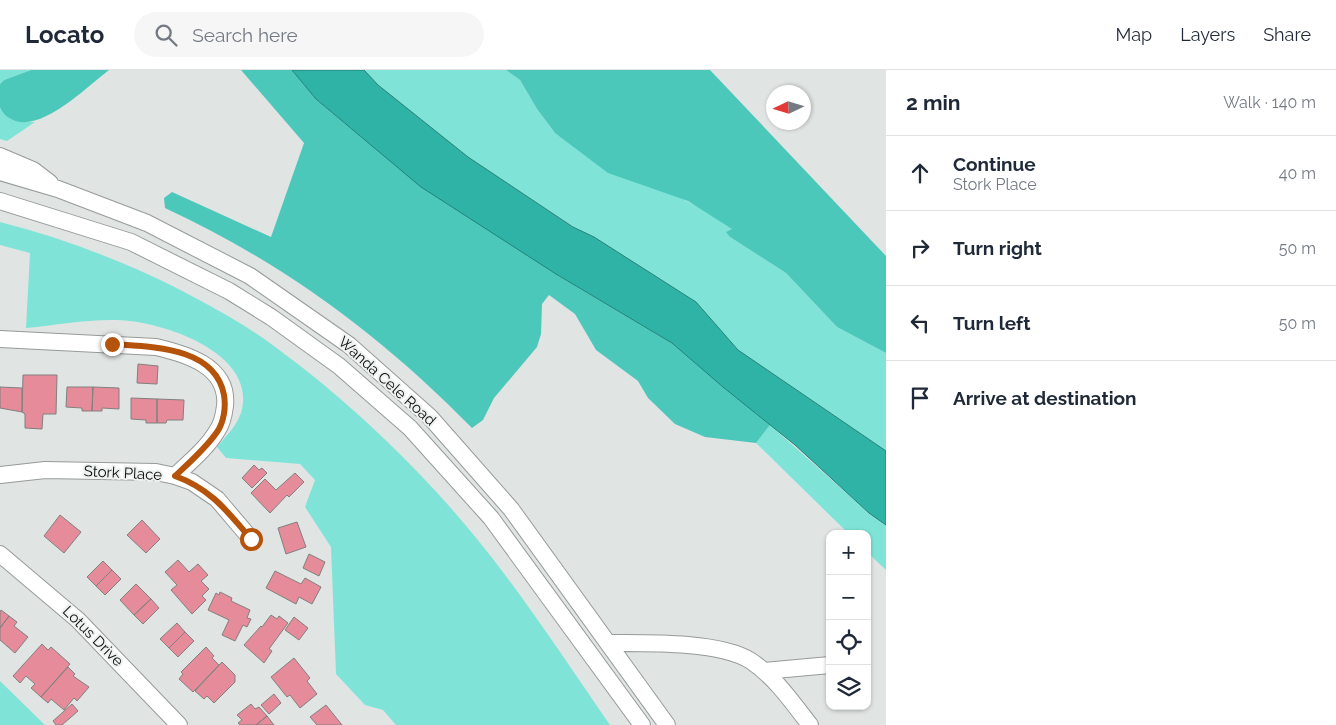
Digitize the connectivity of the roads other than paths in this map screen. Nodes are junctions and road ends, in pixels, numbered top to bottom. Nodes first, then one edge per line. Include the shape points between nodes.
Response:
1 (0, 156) edge
2 (0, 172) edge
3 (58, 189) junction
4 (0, 201) edge
5 (0, 339) edge
6 (0, 475) edge
7 (175, 476) junction
8 (251, 539) dead end
9 (0, 554) edge
10 (608, 643) junction
11 (826, 665) edge
12 (764, 671) junction
13 (179, 725) edge
14 (642, 725) edge
15 (666, 725) edge
16 (810, 725) edge

1 - 3 street via 33,170
2 - 3 street, Wanda Cele Road
3 - 10 street, Wanda Cele Road via 147,223 250,276 349,345 430,418 511,509
4 - 14 street, Wanda Cele Road via 131,242 228,291 340,366 410,428 491,518
5 - 7 street via 156,347 179,352 209,367 223,388 224,416 217,431
6 - 7 street, Stork Place via 45,470 156,472
7 - 8 street, Stork Place via 192,482 217,500
9 - 13 street, Lotus Drive via 78,620
10 - 12 street via 686,645 724,651 749,659
10 - 15 street, Wanda Cele Road
11 - 12 street
12 - 16 street via 781,687

